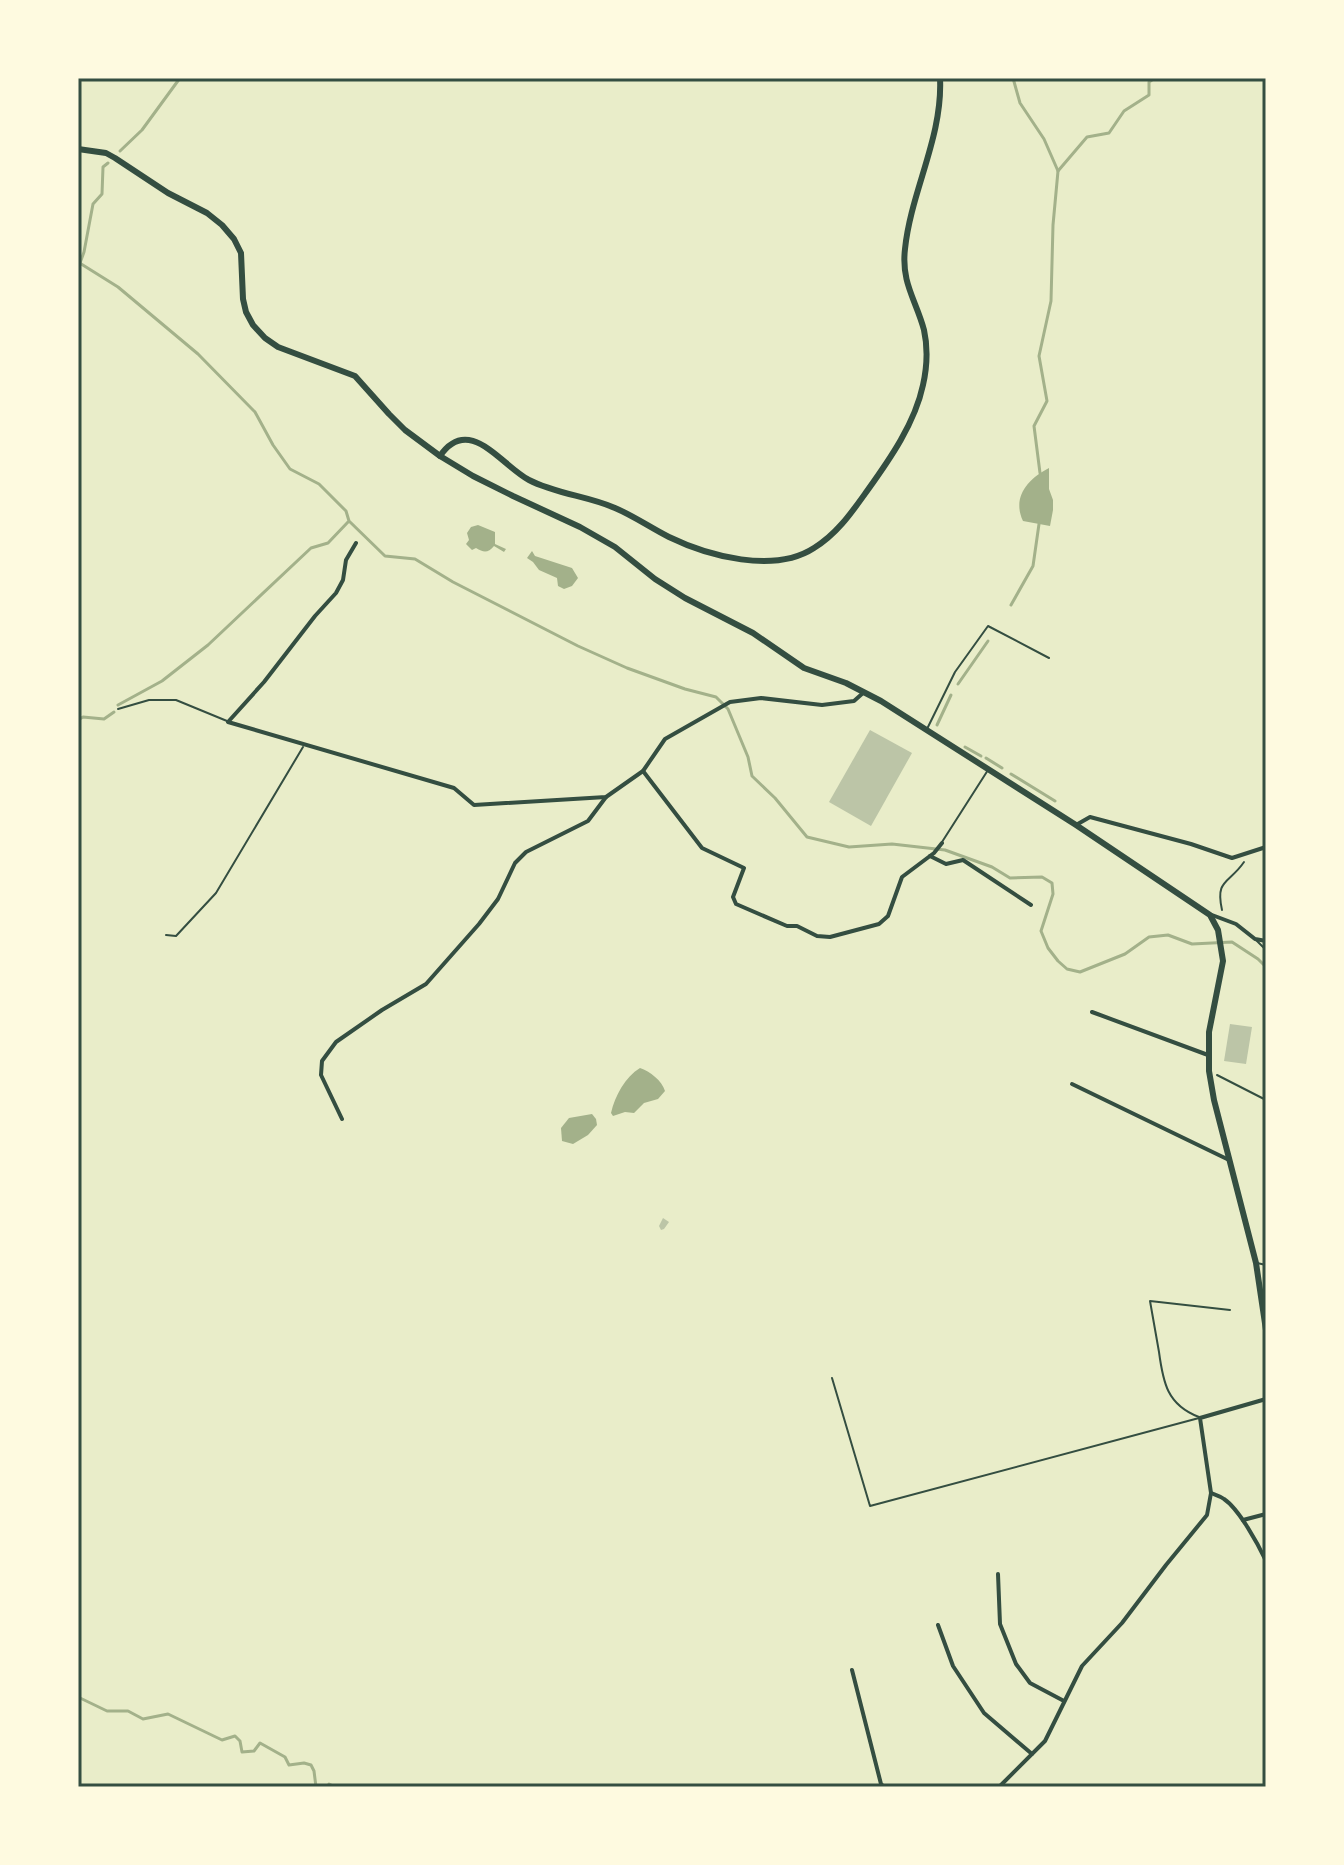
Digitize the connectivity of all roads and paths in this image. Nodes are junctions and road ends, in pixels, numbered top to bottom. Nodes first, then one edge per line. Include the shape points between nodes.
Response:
1 (940, 78) edge
2 (78, 149) edge
3 (440, 456) junction
4 (356, 543) dead end
5 (1049, 658) dead end
6 (865, 692) junction
7 (118, 709) dead end
8 (228, 722) junction
9 (927, 730) junction
10 (304, 745) junction
11 (989, 769) junction
12 (643, 771) junction
13 (606, 797) junction
14 (1076, 825) junction
15 (942, 843) joint
16 (1266, 847) edge
17 (1251, 851) junction
18 (932, 855) junction
19 (1031, 905) dead end
20 (1210, 915) junction
21 (1224, 919) junction
22 (166, 935) dead end
23 (1255, 939) junction
24 (1266, 941) edge
25 (1266, 950) edge
26 (1092, 1012) dead end
27 (1208, 1055) junction
28 (1209, 1071) junction
29 (1072, 1084) dead end
30 (1266, 1100) edge
31 (342, 1119) dead end
32 (1230, 1160) junction
33 (1256, 1263) junction
34 (1266, 1265) edge
35 (1230, 1310) dead end
36 (1266, 1330) edge
37 (832, 1378) dead end
38 (1266, 1399) edge
39 (1200, 1418) junction
40 (1211, 1493) junction
41 (1266, 1514) edge
42 (1243, 1520) junction
43 (1266, 1561) edge
44 (998, 1574) dead end
45 (938, 1625) dead end
46 (852, 1670) dead end
47 (1064, 1701) junction
48 (1032, 1754) junction
49 (884, 1787) edge
50 (999, 1787) edge

1 - 3 main road via 940,107 908,223 904,261 925,338 923,387 910,423 879,474 823,542 785,558 736,559 670,537 592,499 541,485 473,440 455,441
2 - 3 main road via 106,153 222,225 241,253 246,312 265,338 355,376 405,430
3 - 6 main road via 615,547 655,579 804,668
4 - 8 street via 336,593
5 - 9 lane via 988,626 955,672
6 - 9 main road
6 - 12 street via 854,701 822,705 761,698 730,702 665,739
7 - 8 lane via 149,700 176,700
8 - 10 street
9 - 11 main road
10 - 13 street via 454,788 474,805
10 - 22 lane via 216,893 176,936
11 - 14 main road
11 - 15 lane
12 - 13 street
12 - 18 street via 702,848 744,868 733,897 736,904 817,936 879,924 888,916 902,877
13 - 31 street via 588,821 526,852 515,863 498,899 426,984 336,1042 322,1061 321,1075
14 - 17 street via 1090,817 1232,858
14 - 20 main road
15 - 18 street
16 - 17 street
17 - 21 path via 1218,894
18 - 19 street via 946,864 963,860
20 - 21 street
20 - 27 main road via 1223,961
21 - 23 street
23 - 24 street
23 - 25 lane
26 - 27 street
27 - 28 main road
28 - 30 path
28 - 32 main road
29 - 32 street
32 - 33 main road
33 - 34 lane
33 - 36 main road
35 - 39 lane via 1150,1301 1163,1382 1186,1413
37 - 39 lane via 870,1506
38 - 39 street
39 - 40 street
40 - 42 street via 1225,1499
40 - 47 street via 1207,1515 1082,1666
41 - 42 street
42 - 43 street
44 - 47 street via 1000,1624 1016,1664 1030,1683
45 - 48 street via 953,1666 984,1713
46 - 49 street
47 - 48 street via 1045,1741
48 - 50 street

